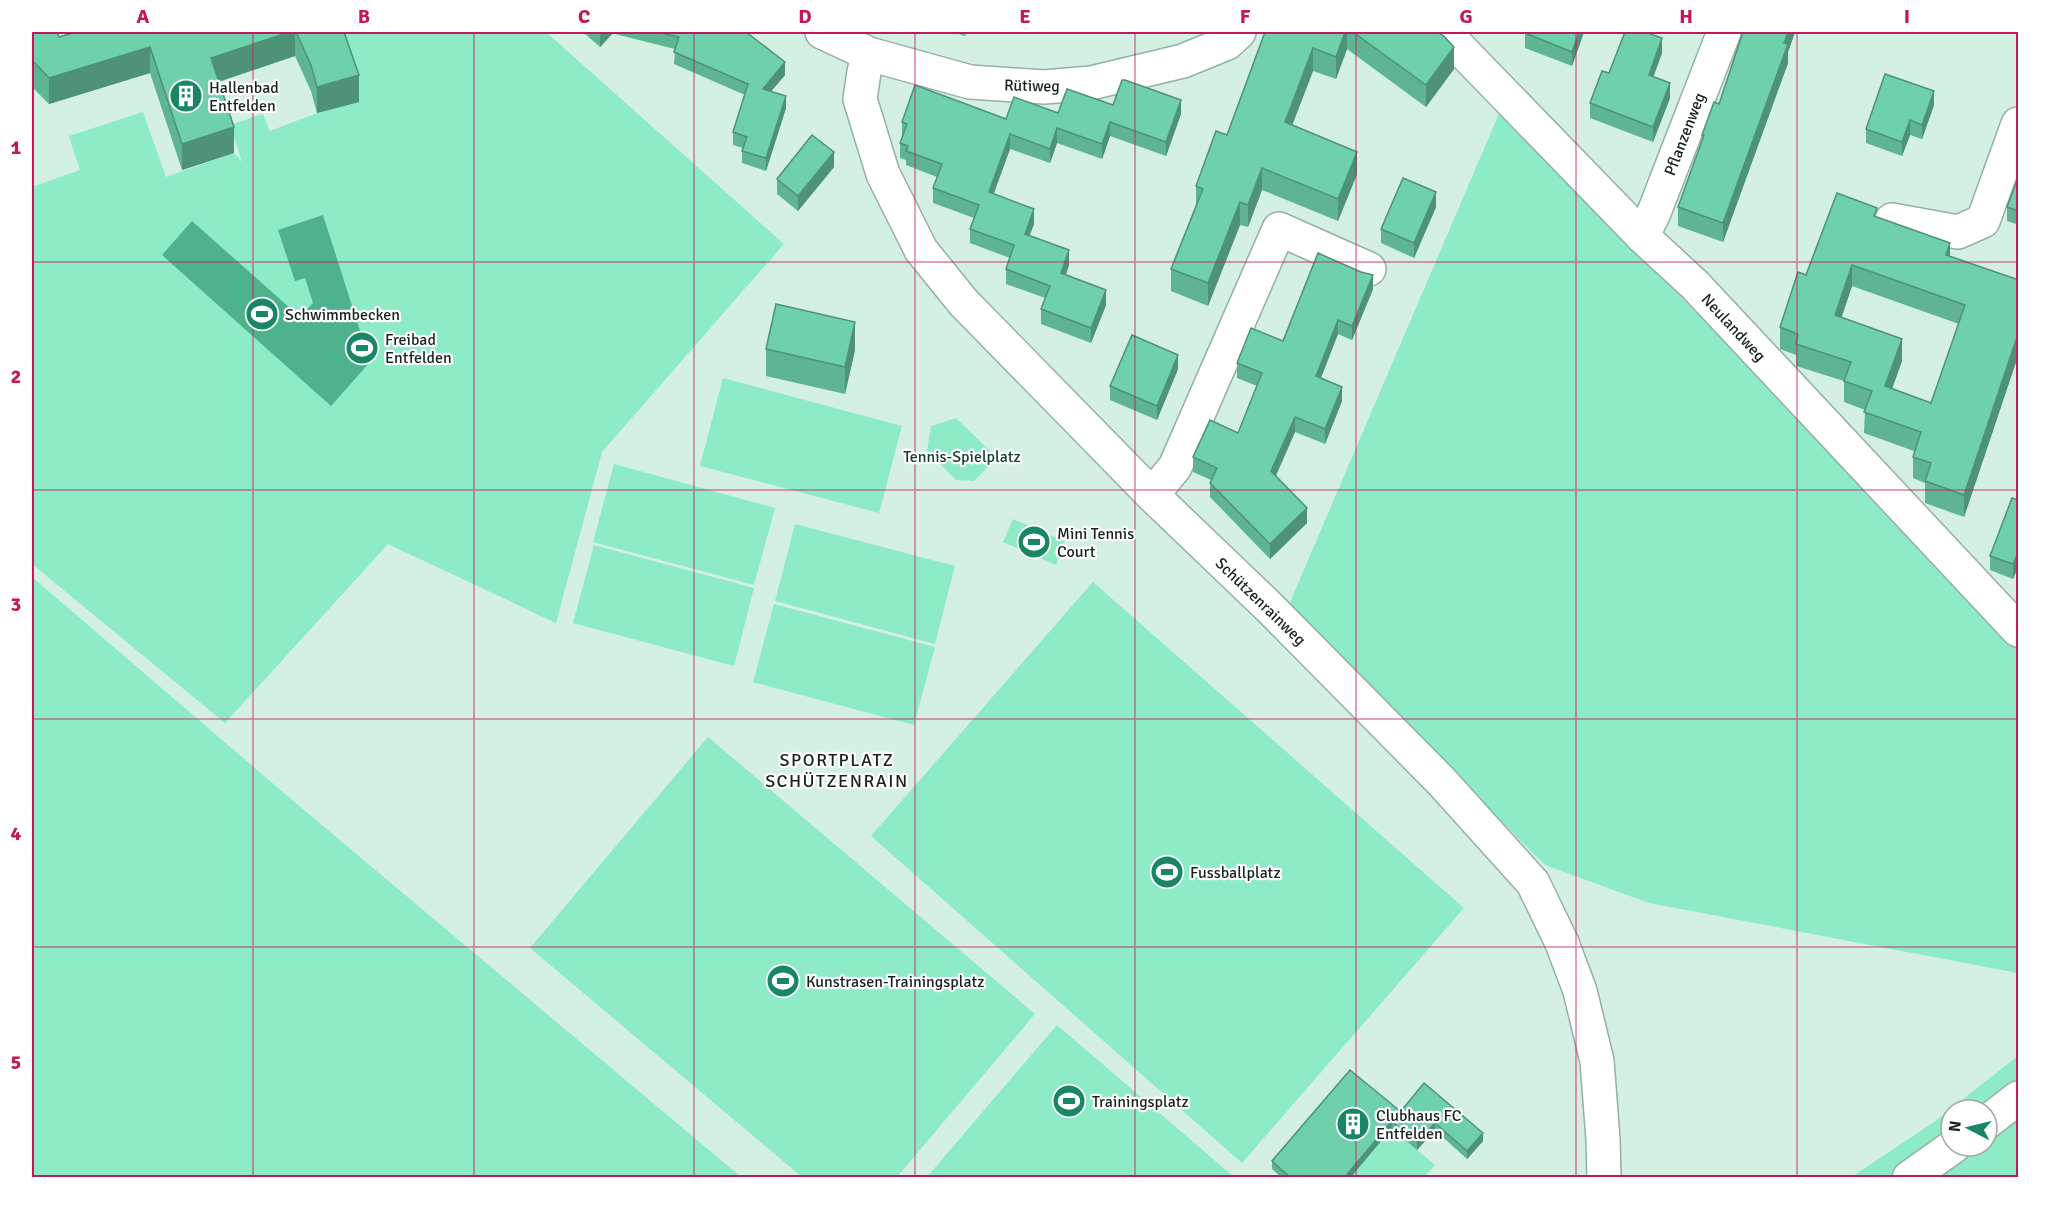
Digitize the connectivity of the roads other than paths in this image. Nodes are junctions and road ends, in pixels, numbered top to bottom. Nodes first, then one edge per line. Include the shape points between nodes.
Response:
1 (822, 32) edge
2 (1239, 32) edge
3 (1444, 32) edge
4 (1724, 32) edge
5 (870, 54) junction
6 (2019, 124) edge
7 (1892, 220) edge
8 (1642, 236) junction
9 (1369, 269) dead end
10 (1152, 495) junction
11 (2019, 630) edge
12 (2019, 1098) edge
13 (1999, 1113) edge
14 (1939, 1157) edge
15 (1604, 1178) edge
16 (1909, 1178) edge

1 - 5 street, Rütiweg
2 - 5 street, Rütiweg via 1227,43 1183,61 1091,83 1044,87 970,82
3 - 8 street, Neulandweg
4 - 8 street, Pflanzenweg
5 - 10 street, Schützenrainweg via 860,99 883,174 921,250 963,302
6 - 7 street via 1983,221 1958,232
8 - 11 street, Neulandweg via 1695,285
9 - 10 street via 1279,229 1175,467
10 - 15 street, Schützenrainweg via 1442,782 1533,883 1580,991 1597,1061
12 - 13 street
14 - 16 street

